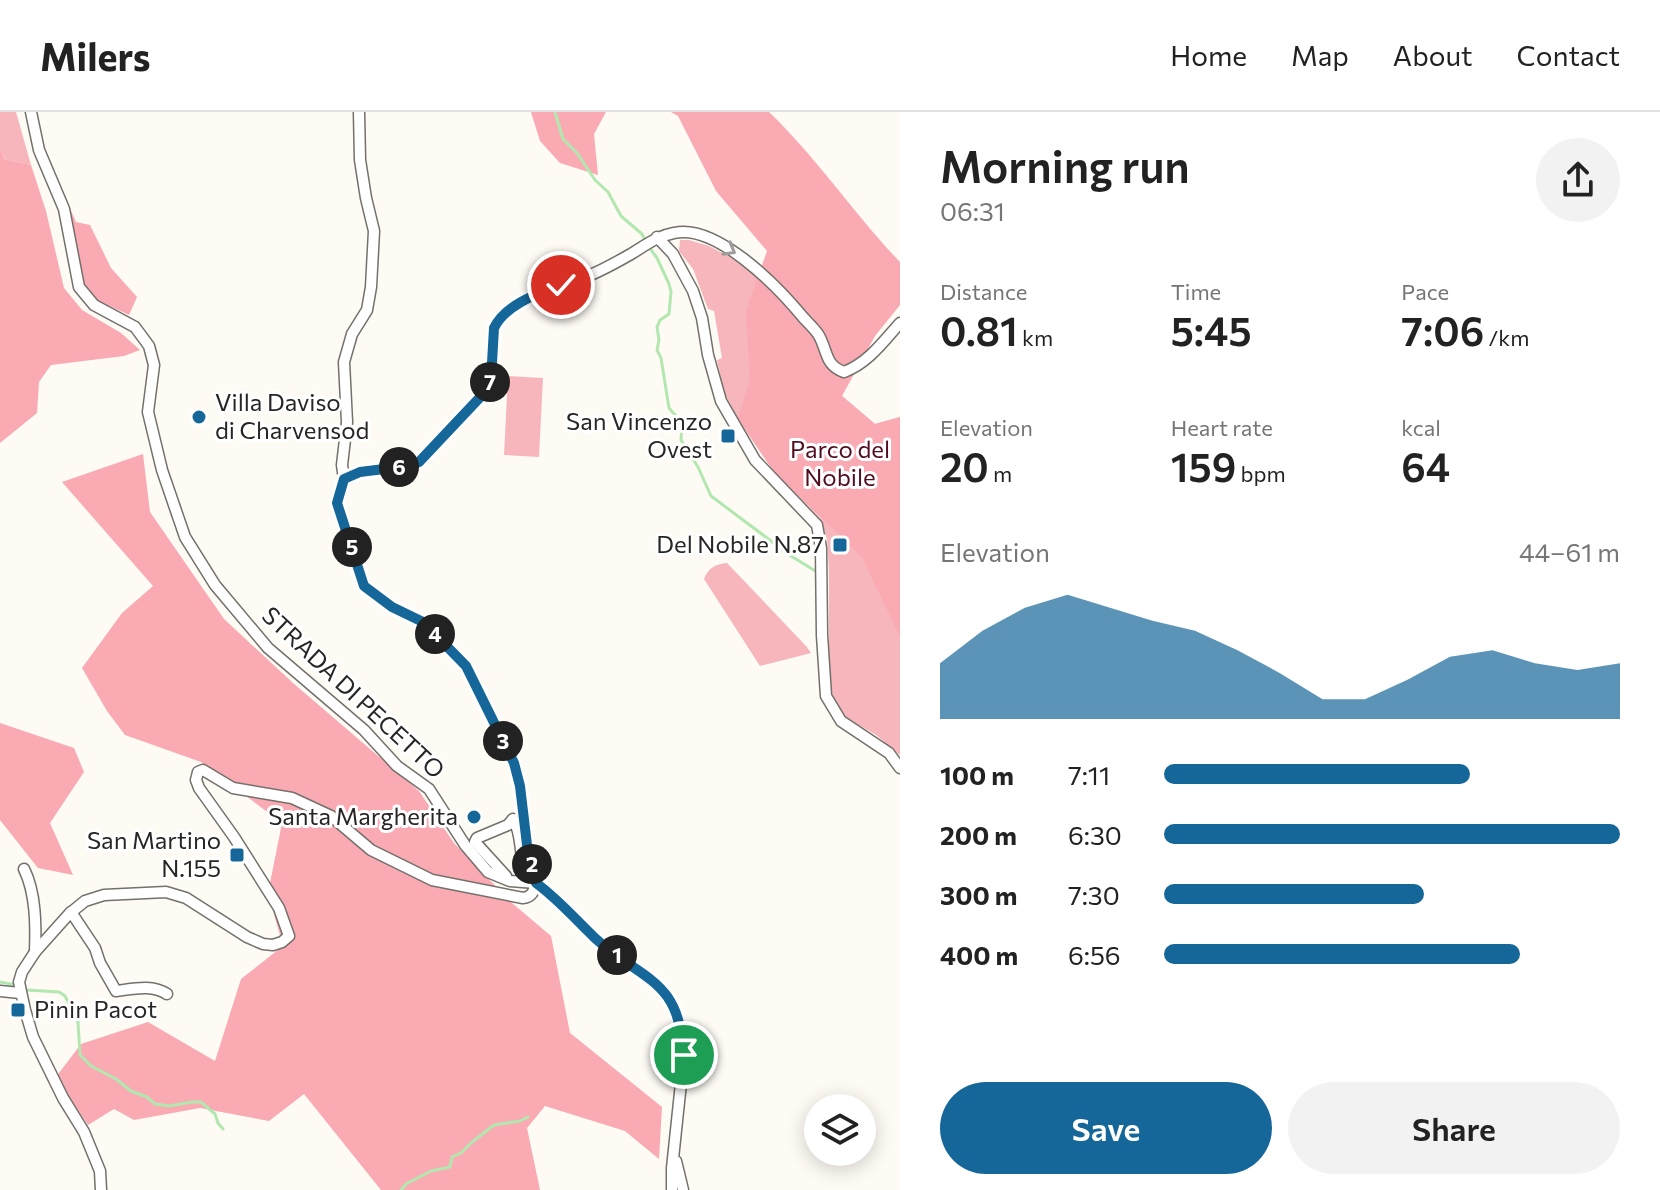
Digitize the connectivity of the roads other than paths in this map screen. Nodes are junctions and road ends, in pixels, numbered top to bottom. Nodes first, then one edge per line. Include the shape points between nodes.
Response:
1 (31, 112) edge
2 (359, 112) edge
3 (650, 241) junction
4 (900, 323) edge
5 (344, 479) junction
6 (900, 768) edge
7 (24, 869) dead end
8 (510, 881) junction
9 (536, 883) junction
10 (71, 912) junction
11 (35, 952) junction
12 (20, 987) junction
13 (0, 991) edge
14 (167, 994) dead end
15 (674, 1152) junction
16 (101, 1190) edge
17 (672, 1190) edge
18 (683, 1190) edge

1 - 8 street, STRADA DI PECETTO via 39,150 64,209 79,287 94,305 135,327 149,346 154,365 148,412 185,537 215,585 268,648 429,789 488,872
2 - 5 street via 360,160 374,231 367,310 352,334 344,362
3 -> 4 street via 683,231 703,235 751,263 815,331 830,365 844,372 871,355
3 - 5 street via 615,263 534,295 506,312 494,328 486,391 419,462
3 - 6 street via 673,254 693,291 721,401 755,460 817,525 826,696 841,721 889,753
5 - 9 street via 337,503 364,586 423,622 466,666 514,763
7 - 11 street via 32,898
8 - 9 street, STRADA DI PECETTO
8 - 9 street via 475,842 513,819 527,873
9 - 10 street via 533,893 523,898 432,880 371,850 331,816 292,798 233,788 203,770 196,780 199,788 279,908 289,936 263,944 186,898 166,892 104,895
9 - 15 street via 597,939 647,975 677,1012 684,1055
10 - 11 street
10 - 14 street via 116,991 150,988
11 - 12 street via 22,972
12 - 13 street
12 - 16 street via 33,1037 84,1132 100,1171
15 - 17 street
15 - 18 street

